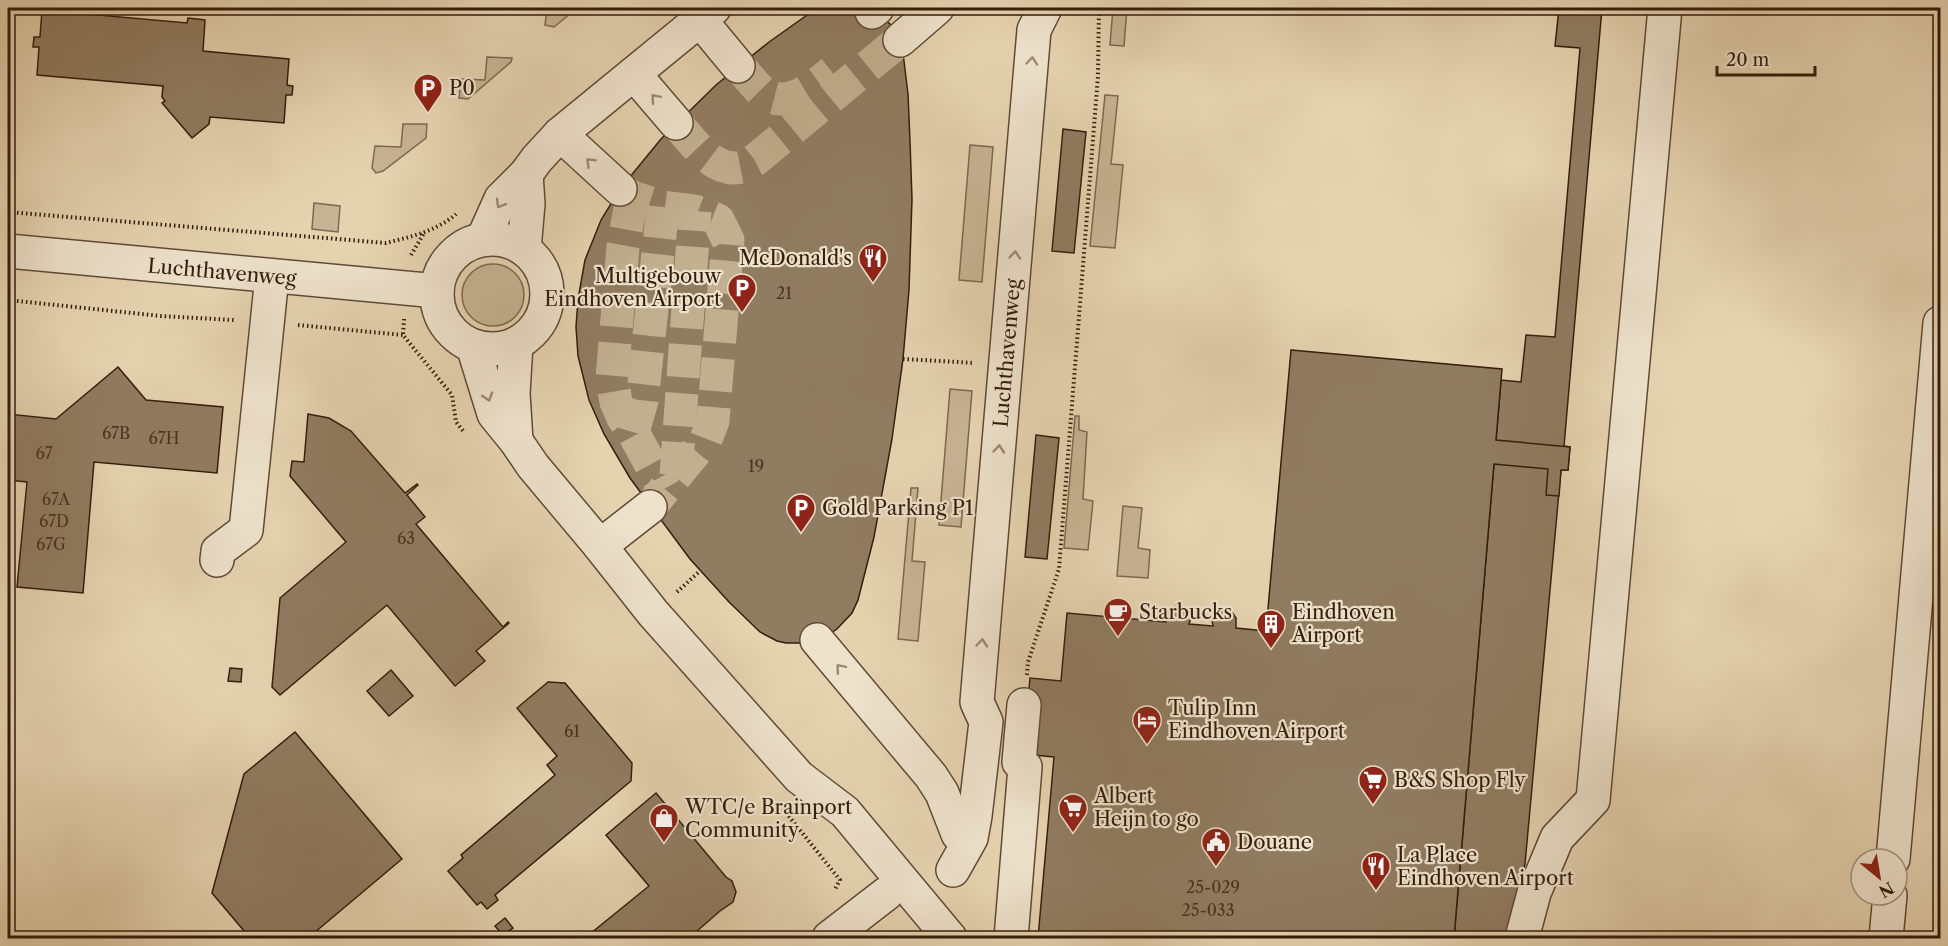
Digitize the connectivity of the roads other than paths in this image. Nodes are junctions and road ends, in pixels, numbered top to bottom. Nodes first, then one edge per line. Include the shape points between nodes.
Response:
1 (937, 8) edge
2 (1045, 8) edge
3 (1665, 8) edge
4 (707, 14) edge
5 (890, 18) tunnel mouth
6 (738, 66) tunnel mouth
7 (634, 74) junction
8 (676, 123) tunnel mouth
9 (561, 134) junction
10 (526, 174) junction
11 (620, 189) tunnel mouth
12 (483, 239) junction
13 (524, 249) junction
14 (8, 251) edge
15 (272, 276) junction
16 (437, 291) junction
17 (1941, 323) edge
18 (516, 344) junction
19 (472, 346) junction
20 (516, 441) junction
21 (650, 507) tunnel mouth
22 (600, 546) junction
23 (217, 560) dead end
24 (817, 640) dead end
25 (977, 702) junction
26 (1024, 705) road end
27 (799, 777) junction
28 (958, 834) junction
29 (1894, 847) edge
30 (953, 870) junction
31 (886, 894) junction
32 (1889, 907) edge
33 (936, 933) edge
34 (829, 939) edge
35 (1011, 939) edge
36 (1522, 939) edge
37 (1886, 939) edge

1 - 5 street
25 -> 2 street, Luchthavenweg via 1034,30
3 - 36 street via 1593,800 1557,838 1534,893
4 - 6 street
4 - 7 street
8 -> 7 street
7 - 9 street
9 - 10 street
11 -> 9 street
10 -> 12 street via 501,199
10 - 13 street
12 - 13 street via 512,242
12 - 16 street via 457,250 448,260
13 - 18 street via 537,261 548,293 537,325
14 - 15 street, Luchthavenweg
15 - 16 street, Luchthavenweg
15 - 23 street via 246,530 218,551
16 - 19 street via 442,318 453,333
17 - 29 street
18 - 19 street via 496,349
18 - 20 street
19 -> 20 street via 494,414
20 - 22 street
21 - 22 street
22 - 27 street via 653,613
28 -> 24 street via 867,728 864,696
25 - 28 street, Luchthavenweg via 965,719
25 - 30 street, Luchthavenweg via 986,722 975,816 971,838
26 - 35 street via 1019,762 1025,767
27 - 31 street via 829,824
27 - 33 street via 845,812
28 - 30 street, Luchthavenweg
30 - 33 street, Luchthavenweg via 946,883
31 - 33 street
31 - 34 street
32 - 37 street

